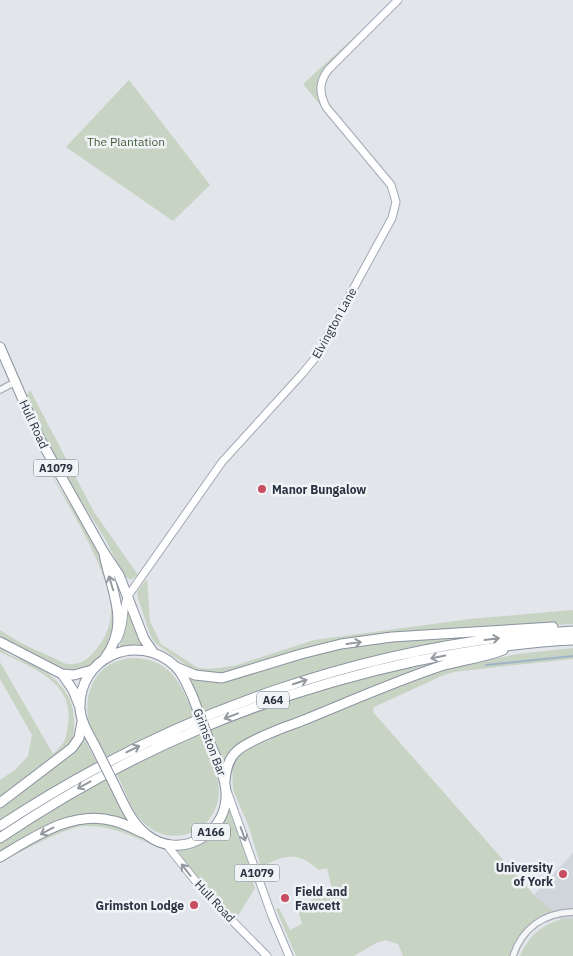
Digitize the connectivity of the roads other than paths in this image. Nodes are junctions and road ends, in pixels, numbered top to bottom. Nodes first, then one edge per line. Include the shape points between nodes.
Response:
1 (398, 0) edge
2 (0, 347) edge
3 (16, 382) junction
4 (0, 390) edge
5 (103, 551) junction
6 (128, 596) junction
7 (573, 630) edge
8 (573, 640) edge
9 (0, 642) edge
10 (114, 644) junction
11 (515, 645) junction
12 (154, 652) junction
13 (104, 660) junction
14 (176, 667) junction
15 (92, 670) junction
16 (62, 674) junction
17 (80, 710) junction
18 (82, 720) junction
19 (225, 785) junction
20 (0, 803) edge
21 (0, 826) edge
22 (149, 836) junction
23 (0, 838) edge
24 (166, 844) junction
25 (0, 857) edge
26 (573, 912) edge
27 (267, 956) edge
28 (289, 956) edge
29 (513, 956) edge

1 - 6 main road, Elvington Lane via 328,70 320,87 326,107 394,191 396,202 392,218 316,357 222,462
2 - 3 highway, Hull Road / A1079
3 - 4 street
3 - 5 highway, Hull Road / A1079 via 40,439
5 - 6 highway, Hull Road / A1079
10 -> 5 highway, Hull Road / A1079 via 119,616
6 - 10 main road, Elvington Lane via 123,628
6 - 12 highway, Hull Road / A1079 via 144,639
14 -> 7 highway via 195,675 222,678 341,644 384,638 554,626
21 -> 7 highway, A64 via 60,788 131,750 262,694 393,656 477,641
8 - 11 highway, A64
9 - 16 highway
10 - 13 highway, Hull Road / A1079
11 - 19 highway via 418,674 241,747 227,766
11 -> 23 highway, A64 via 393,666 261,704 134,758 65,796
12 - 13 highway, Grimston Bar / A166 via 124,650
12 - 14 highway, Grimston Bar / A166
13 - 15 highway, Grimston Bar / A166
14 - 19 highway, Grimston Bar / A166, bridge via 192,695
15 - 16 highway, A166 via 74,675
15 - 17 highway, Grimston Bar / A166 via 80,696
16 - 17 highway, A166 via 73,690
17 - 18 highway, Grimston Bar / A166
18 - 20 highway via 79,738 72,748
18 - 22 highway, Grimston Bar / A166, bridge via 135,822
19 - 24 highway, Grimston Bar / A166 via 226,803 221,819 210,833 188,844
19 -> 28 main road, A1079
22 - 24 highway, Grimston Bar / A166
22 -> 25 highway via 116,821 86,818 58,825
27 -> 24 main road, Hull Road via 206,894
26 - 29 street via 552,915 530,927 520,939

